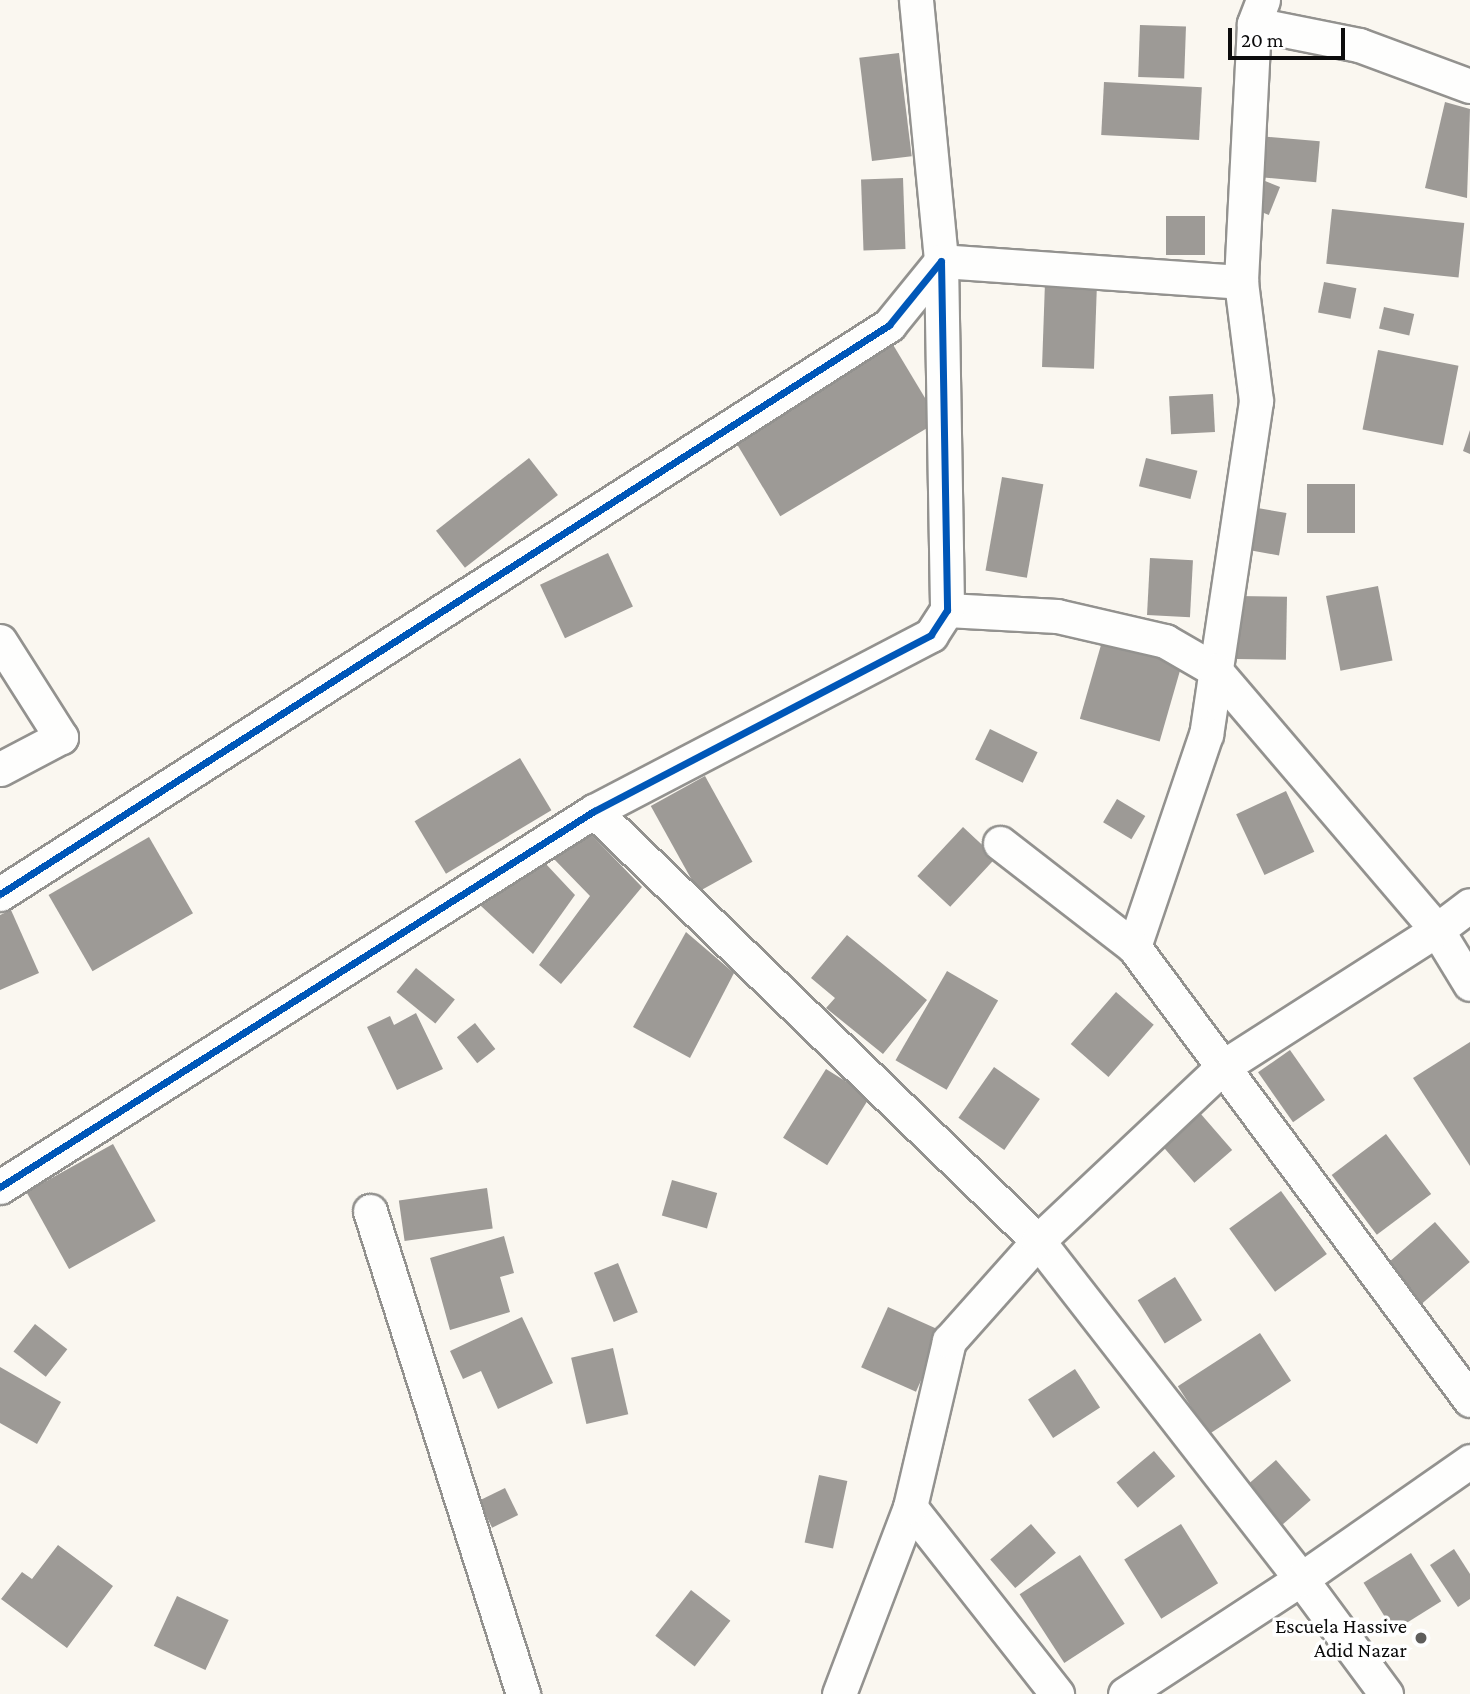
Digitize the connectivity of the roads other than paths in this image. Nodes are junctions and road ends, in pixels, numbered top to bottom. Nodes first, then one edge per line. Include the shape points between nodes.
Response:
1 (916, 0) edge
2 (1258, 12) edge
3 (1470, 86) edge
4 (941, 261) junction
5 (1241, 282) junction
6 (947, 610) junction
7 (0, 640) edge
8 (1215, 670) junction
9 (0, 769) edge
10 (594, 811) junction
11 (1000, 843) dead end
12 (0, 894) edge
13 (1470, 905) edge
14 (1437, 930) junction
15 (1134, 947) junction
16 (1470, 984) edge
17 (1224, 1066) junction
18 (0, 1187) edge
19 (370, 1211) dead end
20 (1038, 1241) junction
21 (1470, 1400) edge
22 (1470, 1461) edge
23 (910, 1507) junction
24 (1301, 1579) junction
25 (523, 1694) edge
26 (839, 1694) edge
27 (1057, 1694) edge
28 (1125, 1694) edge
29 (1386, 1694) edge

1 - 4 street
2 - 3 street
2 - 5 street
4 - 5 street
4 - 6 street
4 - 12 street via 889,325
5 - 8 street via 1256,401
6 - 8 street via 1057,616 1165,641
6 - 10 street via 931,635
7 - 9 street via 61,737
8 - 14 street
8 - 15 street via 1206,734
10 - 18 street
10 - 20 street
11 - 15 street
13 - 14 street
14 - 16 street
14 - 17 street
15 - 17 street
17 - 20 street
17 - 21 street
19 - 25 street
20 - 23 street via 949,1341
20 - 24 street
22 - 24 street
23 - 26 street
23 - 27 street
24 - 28 street
24 - 29 street

